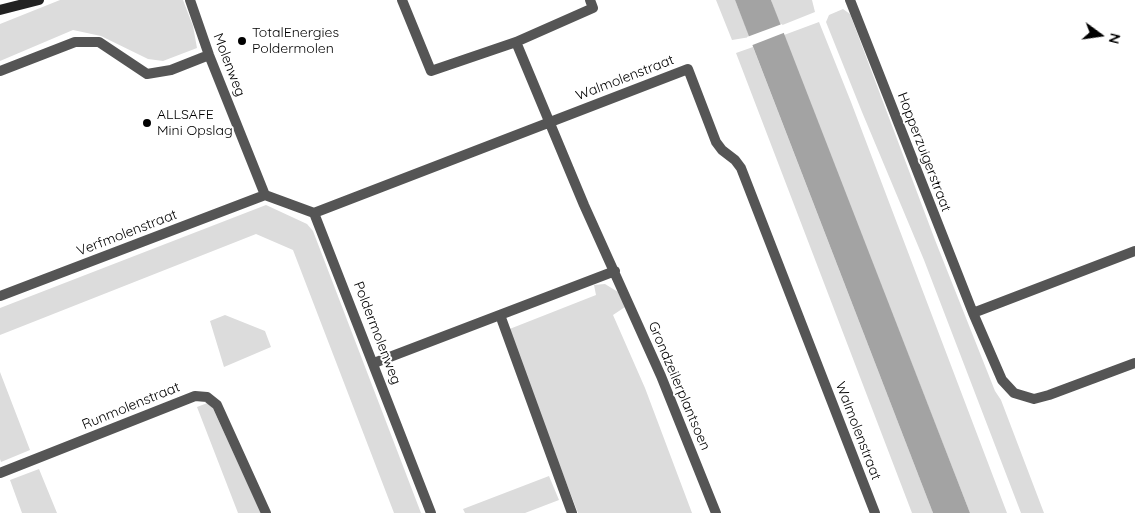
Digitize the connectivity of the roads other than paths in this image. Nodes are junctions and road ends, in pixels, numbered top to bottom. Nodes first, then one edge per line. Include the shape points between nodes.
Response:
1 (17, 0) edge
2 (39, 0) edge
3 (190, 0) edge
4 (402, 0) edge
5 (590, 0) edge
6 (850, 0) edge
7 (3, 9) edge
8 (516, 42) junction
9 (209, 55) junction
10 (0, 71) edge
11 (550, 121) junction
12 (265, 195) junction
13 (314, 213) junction
14 (1135, 251) edge
15 (615, 272) junction
16 (0, 296) edge
17 (973, 313) junction
18 (500, 315) junction
19 (374, 363) junction
20 (1135, 363) edge
21 (0, 473) edge
22 (266, 513) edge
23 (431, 513) edge
24 (572, 513) edge
25 (716, 513) edge
26 (875, 513) edge

1 - 7 main road
2 - 7 main road
3 - 9 street, Molenweg
4 - 8 street via 431,71
5 - 8 street via 593,8
6 - 17 street, Hopperzuigerstraat
8 - 11 street, Grondzeilerplantsoen
9 - 10 street via 171,70 146,74 99,42 75,42
9 - 12 street, Molenweg
11 - 13 street, Walmolenstraat
11 - 15 street, Grondzeilerplantsoen
11 - 26 street, Walmolenstraat via 688,68 716,142 741,168
12 - 13 street
12 - 16 street, Verfmolenstraat
13 - 19 street, Poldermolenweg
14 - 17 street
15 - 18 street
15 - 25 street, Grondzeilerplantsoen via 662,376
17 - 20 street, Hopperzuigerstraat via 1002,380 1014,393 1034,398 1049,395
18 - 19 street
18 - 24 street
19 - 23 street, Poldermolenweg
21 - 22 street, Runmolenstraat via 195,396 207,397 217,405

